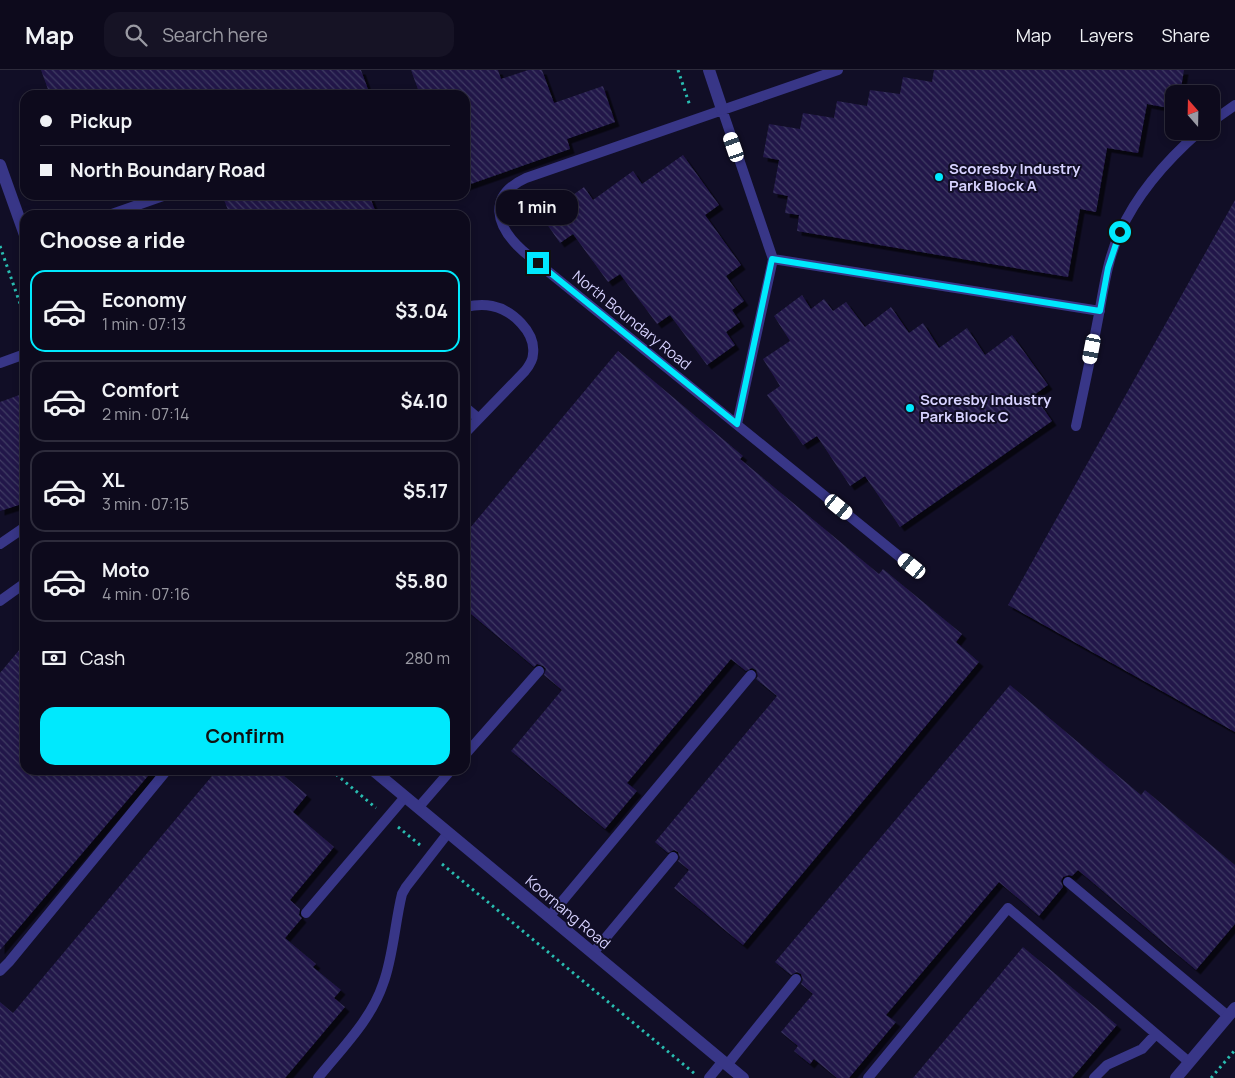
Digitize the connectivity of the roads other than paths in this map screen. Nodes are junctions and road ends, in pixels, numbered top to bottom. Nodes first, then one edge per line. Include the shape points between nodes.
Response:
1 (709, 70) edge
2 (838, 70) edge
3 (1235, 105) edge
4 (722, 110) junction
5 (1220, 116) edge
6 (1190, 140) edge
7 (0, 165) edge
8 (152, 200) edge
9 (123, 210) edge
10 (20, 221) edge
11 (772, 259) junction
12 (470, 306) edge
13 (1100, 311) junction
14 (20, 356) edge
15 (0, 363) edge
16 (470, 411) edge
17 (478, 418) junction
18 (737, 424) junction
19 (1076, 426) dead end
20 (470, 427) edge
21 (20, 530) edge
22 (0, 544) edge
23 (912, 566) dead end
24 (20, 587) edge
25 (0, 601) edge
26 (539, 671) dead end
27 (752, 676) dead end
28 (470, 748) edge
29 (163, 775) edge
30 (379, 775) edge
31 (448, 775) edge
32 (405, 797) junction
33 (418, 808) junction
34 (448, 833) junction
35 (673, 857) dead end
36 (1068, 882) dead end
37 (306, 913) dead end
38 (549, 917) junction
39 (593, 953) junction
40 (0, 971) edge
41 (796, 979) dead end
42 (1231, 1012) edge
43 (1156, 1034) junction
44 (1189, 1062) junction
45 (725, 1063) junction
46 (318, 1078) edge
47 (709, 1078) edge
48 (743, 1078) edge
49 (868, 1078) edge
50 (1094, 1078) edge
51 (1176, 1078) edge

1 - 4 street
2 - 4 lane, North Boundary Road
3 - 5 lane
4 - 11 lane
4 - 18 lane, North Boundary Road via 518,181 502,196 499,214 502,224 519,247
6 - 13 lane via 1160,171 1120,232 1108,268
7 - 10 street
8 - 9 lane
11 - 13 lane
11 - 18 lane
12 - 17 lane via 493,306 512,316 526,329 534,353 525,371
13 - 19 lane
14 - 15 lane
16 - 17 lane
17 - 20 lane
18 - 23 lane, North Boundary Road
21 - 22 lane
24 - 25 lane
26 - 28 lane
27 - 38 lane
29 - 40 lane
30 - 32 street, Koornang Road
31 - 33 lane
32 - 33 street, Koornang Road
32 - 37 lane
33 - 34 street, Koornang Road
34 - 38 street, Koornang Road
34 - 46 lane via 402,894 385,978 378,997 362,1023
35 - 39 lane
36 - 42 lane
38 - 39 street, Koornang Road
39 - 45 street, Koornang Road
41 - 45 lane
42 - 44 street
43 - 44 lane
43 - 49 lane via 1008,908
43 - 50 lane via 1142,1050 1107,1065
44 - 51 street
45 - 47 lane
45 - 48 street, Koornang Road

